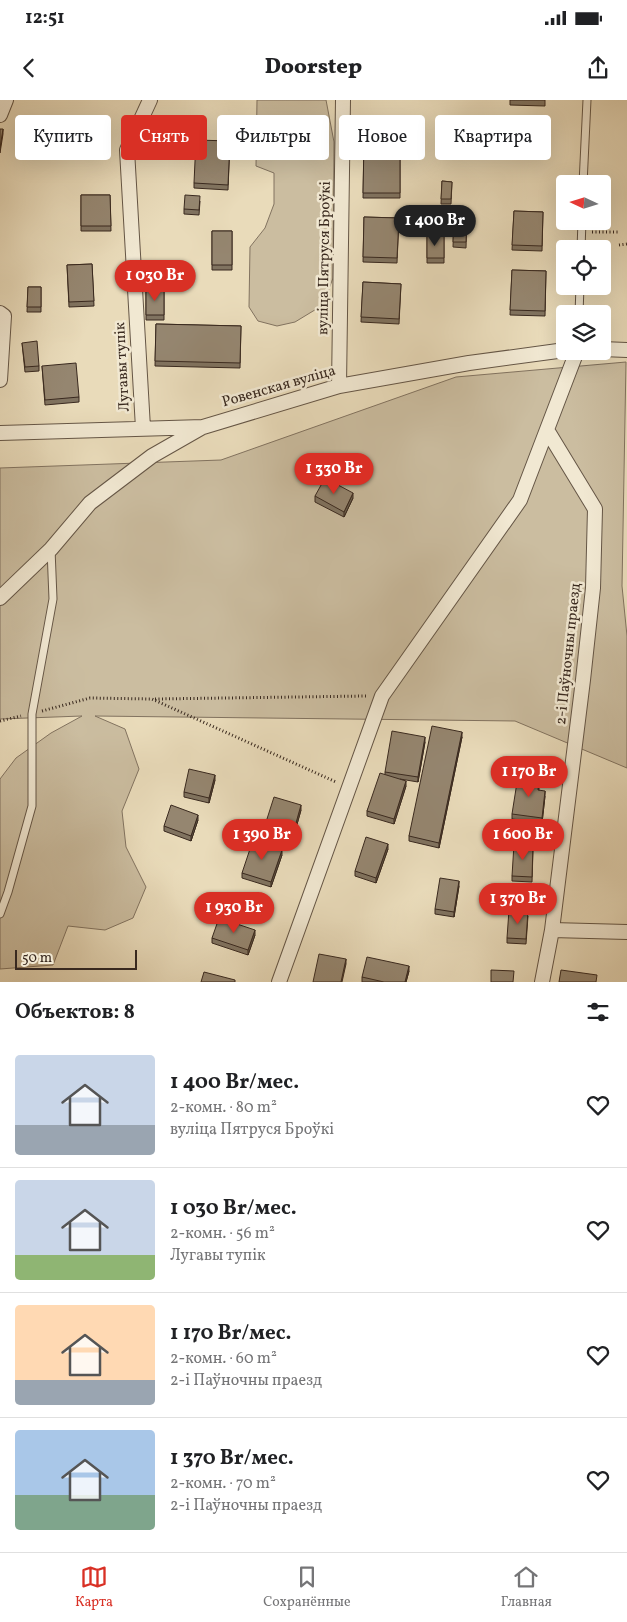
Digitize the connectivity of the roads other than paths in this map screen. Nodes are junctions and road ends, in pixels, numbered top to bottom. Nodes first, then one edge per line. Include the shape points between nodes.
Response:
1 (6, 100) edge
2 (150, 100) edge
3 (342, 100) edge
4 (587, 100) edge
5 (0, 115) edge
6 (583, 175) edge
7 (0, 313) edge
8 (611, 349) edge
9 (627, 350) edge
10 (556, 351) edge
11 (574, 360) edge
12 (0, 380) edge
13 (340, 386) junction
14 (203, 426) junction
15 (143, 428) junction
16 (547, 430) junction
17 (0, 433) edge
18 (51, 549) junction
19 (0, 598) edge
20 (0, 914) edge
21 (552, 930) junction
22 (627, 932) edge
23 (279, 982) edge
24 (542, 982) edge

1 - 5 street
2 - 15 street, Лугавы тупік via 127,150
3 - 13 street, вуліца Пятруся Броўкі
4 - 6 lane
7 - 12 street via 4,316
8 - 9 street
10 - 13 street, Ровенская вуліца
11 - 16 street
13 - 14 street, Ровенская вуліца
14 - 15 street, Ровенская вуліца
14 - 18 street via 152,456 90,503
15 - 17 street, Ровенская вуліца
16 - 21 street, 2-і Паўночны праезд via 595,509 593,588
16 - 23 street via 520,500 382,696
18 - 19 street
18 - 20 lane via 53,599 32,714 32,806
21 - 22 street
21 - 24 street, 2-і Паўночны праезд

